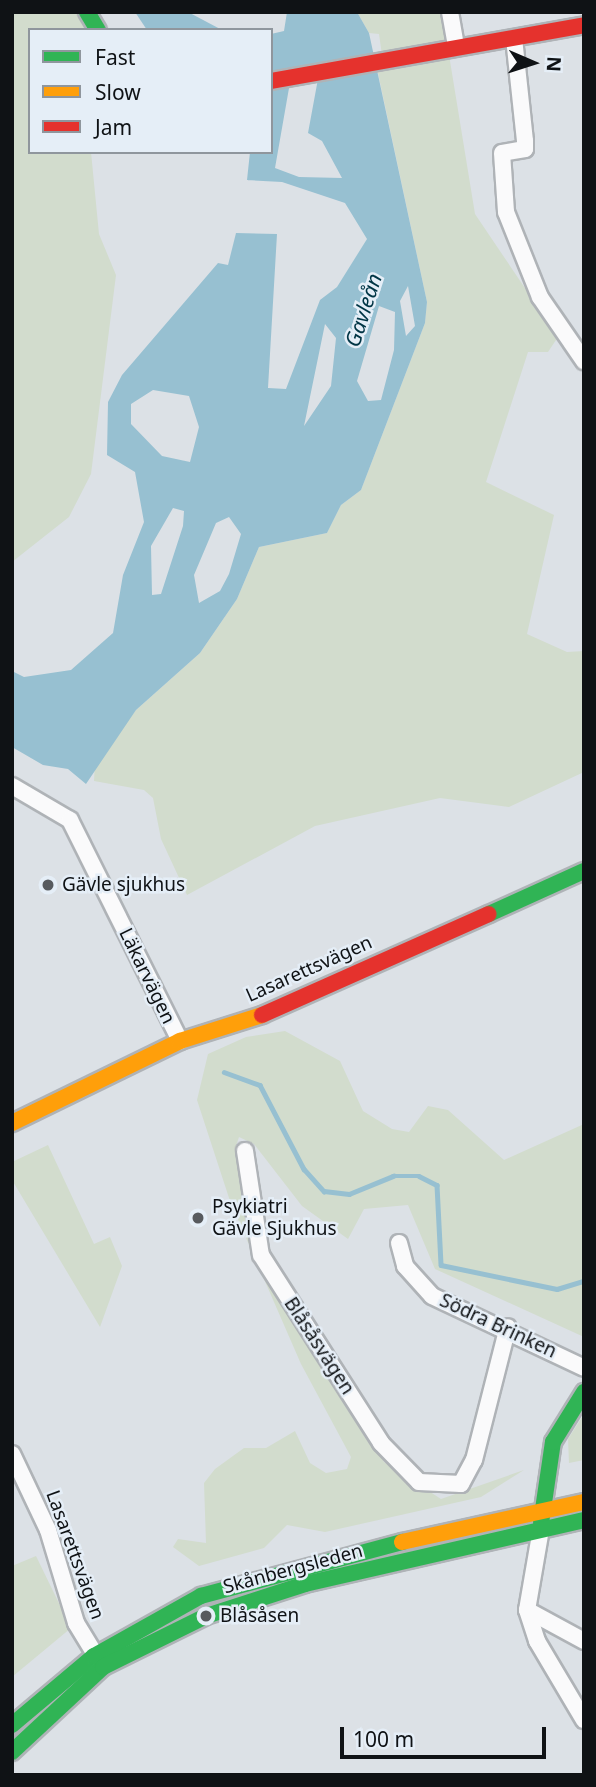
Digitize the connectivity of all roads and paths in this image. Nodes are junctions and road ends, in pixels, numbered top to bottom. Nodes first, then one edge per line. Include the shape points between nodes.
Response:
1 (87, 12) edge
2 (450, 12) edge
3 (584, 25) edge
4 (97, 28) edge
5 (514, 38) junction
6 (456, 47) junction
7 (273, 81) edge
8 (584, 361) edge
9 (12, 786) edge
10 (584, 871) edge
11 (180, 1041) junction
12 (12, 1123) edge
13 (245, 1151) dead end
14 (399, 1243) dead end
15 (509, 1327) junction
16 (584, 1368) edge
17 (584, 1392) edge
18 (12, 1454) edge
19 (584, 1502) edge
20 (540, 1509) junction
21 (584, 1520) edge
22 (541, 1529) junction
23 (527, 1610) junction
24 (584, 1641) edge
25 (98, 1661) junction
26 (584, 1720) edge
27 (12, 1725) edge
28 (12, 1752) edge

1 - 4 street
2 - 6 street
3 - 5 street
5 - 6 street
5 - 8 street via 524,149 502,153 506,212 540,297
6 - 7 street
9 - 11 street, Läkarvägen via 70,820
10 - 11 street, Lasarettsvägen via 283,1008
11 - 12 street, Lasarettsvägen
13 - 15 street, Blåsåsvägen via 261,1255 375,1433 419,1482 461,1484 474,1460
14 - 15 street, Södra Brinken via 405,1266 432,1296
15 - 16 street, Södra Brinken
17 - 20 street via 553,1442
18 - 25 street, Lasarettsvägen
19 - 20 street, Skånbergsleden
20 - 22 street
20 - 25 street, Skånbergsleden via 201,1596
21 - 22 street, Skånbergsleden
22 - 23 street
22 - 25 street, Skånbergsleden via 249,1599
23 - 24 street
23 - 26 street via 537,1641
25 - 27 street, Skånbergsleden
25 - 28 street, Skånbergsleden

